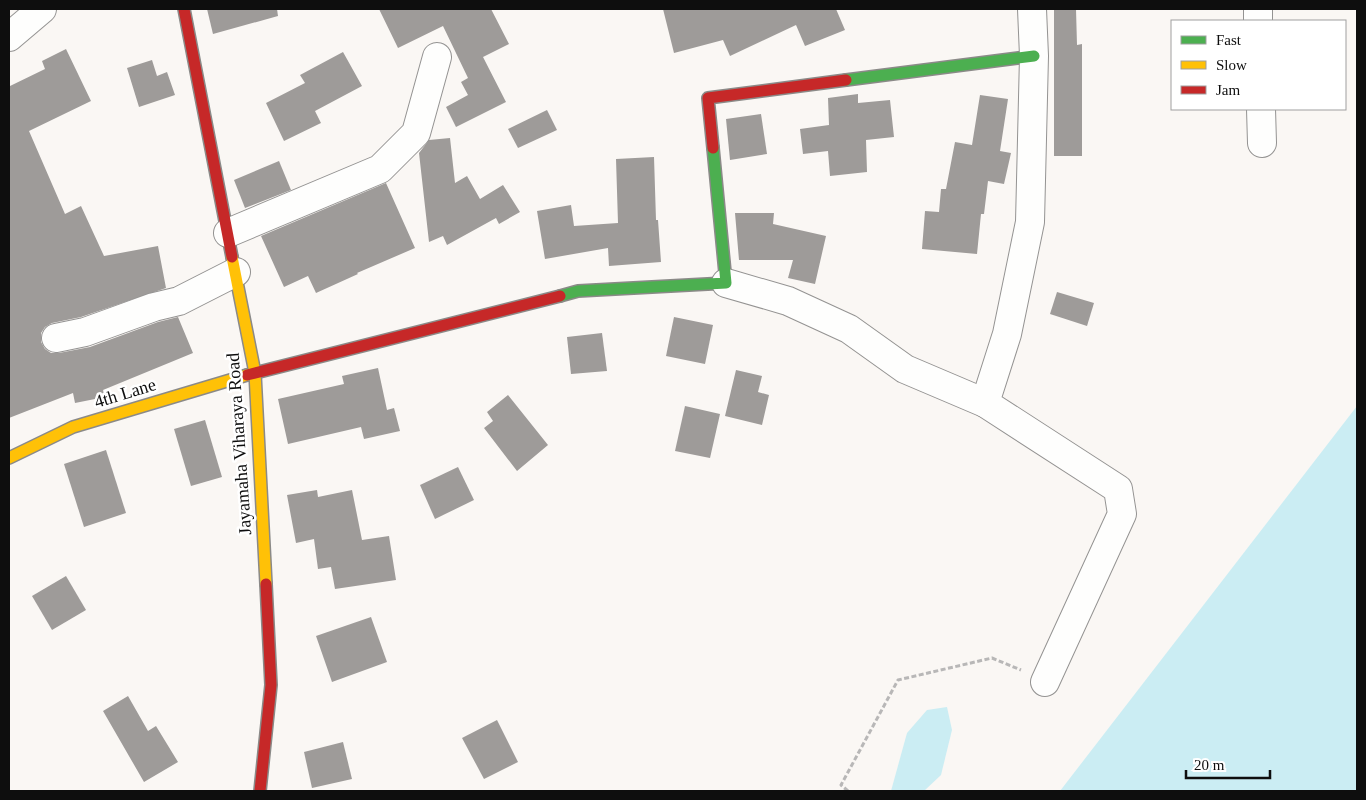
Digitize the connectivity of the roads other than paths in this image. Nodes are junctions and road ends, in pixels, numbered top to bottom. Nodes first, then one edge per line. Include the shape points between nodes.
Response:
1 (42, 9) edge
2 (184, 9) edge
3 (1032, 9) edge
4 (9, 37) edge
5 (1034, 56) junction
6 (437, 57) dead end
7 (1261, 110) edge
8 (1262, 143) dead end
9 (228, 232) junction
10 (236, 272) junction
11 (726, 284) junction
12 (56, 338) dead end
13 (255, 373) junction
14 (985, 403) junction
15 (9, 458) edge
16 (1045, 682) road end
17 (260, 791) edge

1 - 4 street
2 - 9 street, Jayamaha Viharaya Road
3 - 5 street
5 - 11 street via 708,98
5 - 14 street via 1030,222 1007,334
6 - 9 street via 416,133 380,169
7 - 8 street
9 - 10 street, Jayamaha Viharaya Road
10 - 12 street via 179,301 85,332
10 - 13 street, Jayamaha Viharaya Road
11 - 13 street, 4th Lane via 578,291
11 - 14 street via 788,302 849,329 905,369
13 - 15 street, 4th Lane via 73,427
13 - 17 street, Jayamaha Viharaya Road via 272,685
14 - 16 street via 1118,489 1122,514

